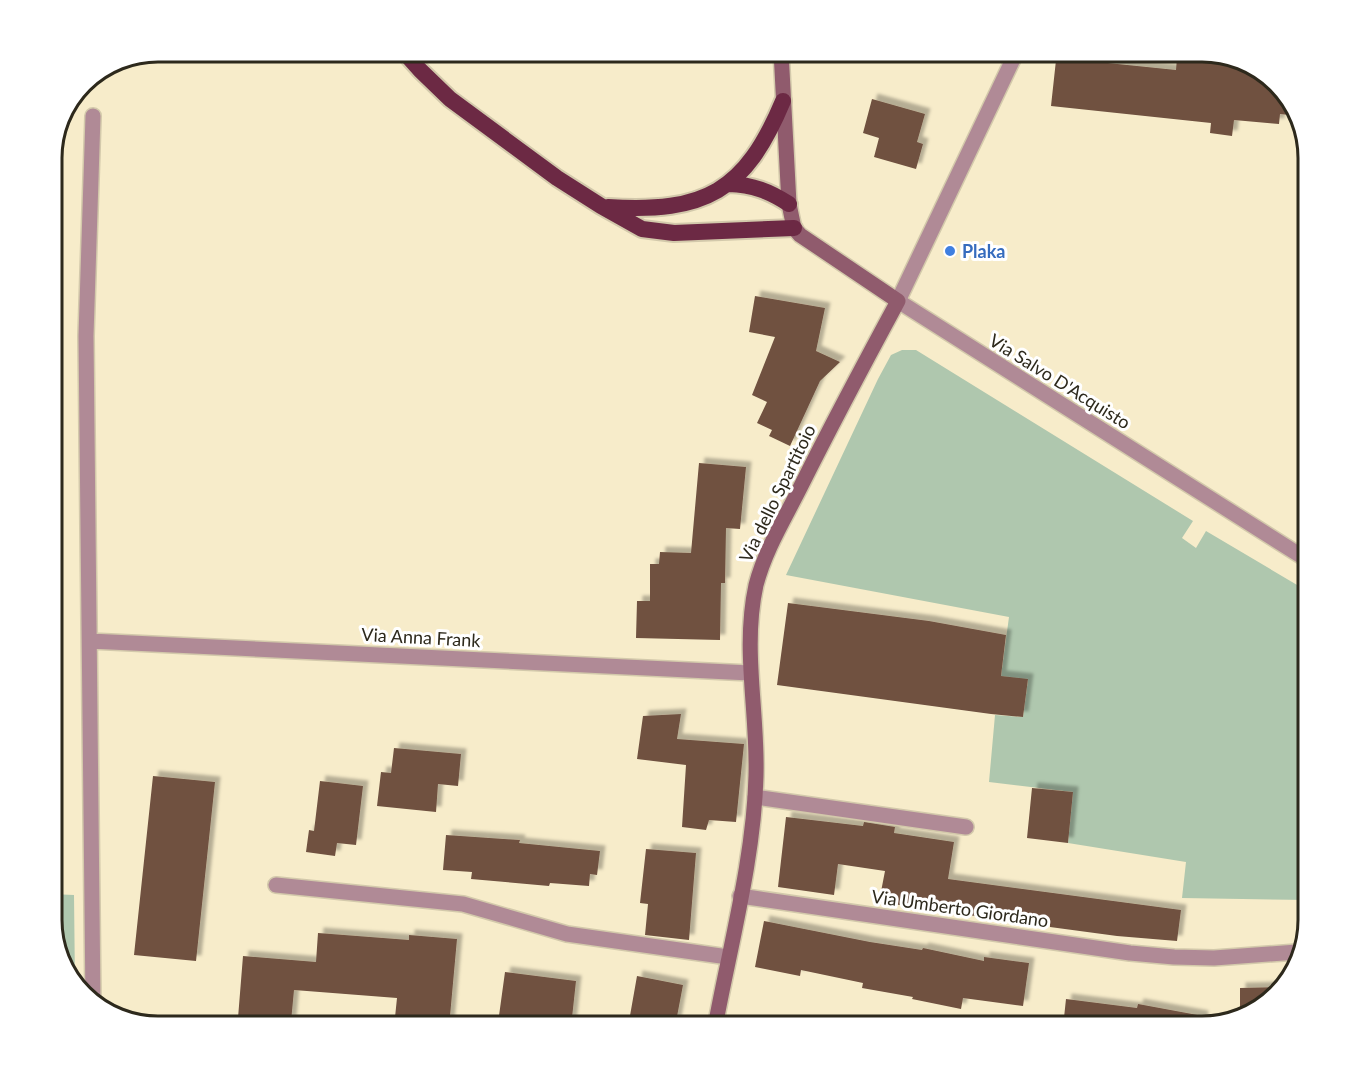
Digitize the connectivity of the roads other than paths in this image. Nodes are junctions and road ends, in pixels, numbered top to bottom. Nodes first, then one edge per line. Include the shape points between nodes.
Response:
1 (412, 61) edge
2 (781, 61) edge
3 (1012, 61) edge
4 (783, 101) junction
5 (93, 116) dead end
6 (729, 184) junction
7 (789, 204) junction
8 (601, 206) junction
9 (794, 228) junction
10 (898, 301) junction
11 (1298, 554) edge
12 (90, 641) junction
13 (750, 673) junction
14 (755, 797) junction
15 (966, 827) dead end
16 (276, 885) dead end
17 (740, 896) junction
18 (1293, 952) edge
19 (728, 957) junction
20 (93, 992) edge
21 (717, 1016) edge

1 - 8 highway via 450,99
2 - 4 main road
3 - 10 street, Via dello Spartitoio
4 - 6 highway via 758,152
4 - 7 main road
5 - 12 street via 86,336
6 - 7 highway via 760,188
6 - 8 highway via 701,198 668,207
7 - 9 main road
8 - 9 highway via 642,229 659,232
9 - 10 main road, Via Salvo D'Acquisto
10 - 11 street, Via Salvo D'Acquisto
10 - 13 main road, Via dello Spartitoio via 768,552 753,605
12 - 13 street, Via Anna Frank
12 - 20 street
13 - 14 main road, Via dello Spartitoio
14 - 15 street
14 - 17 main road, Via dello Spartitoio
16 - 19 street via 464,903 567,934
17 - 18 street, Via Umberto Giordano via 1173,957
17 - 19 main road, Via dello Spartitoio
19 - 21 main road, Via dello Spartitoio

